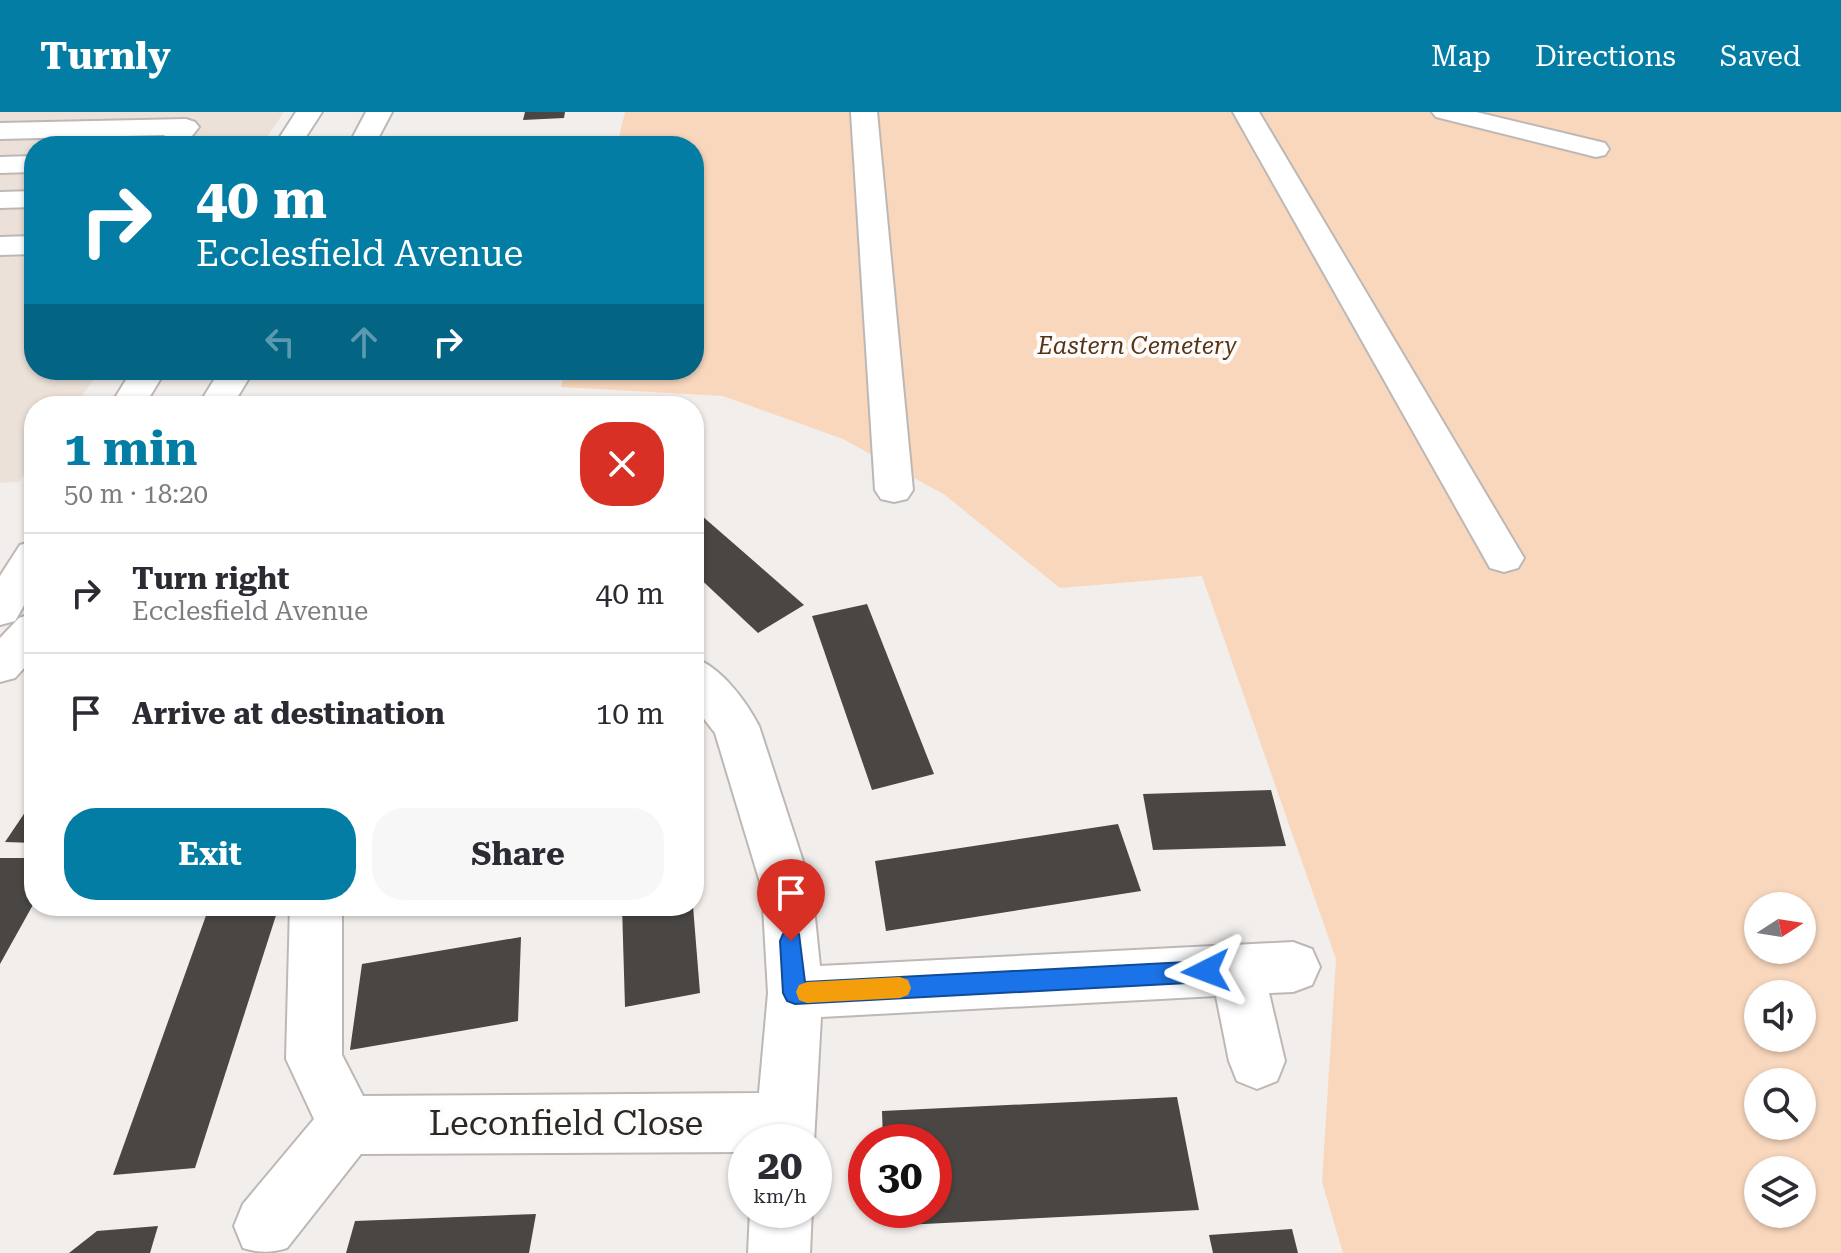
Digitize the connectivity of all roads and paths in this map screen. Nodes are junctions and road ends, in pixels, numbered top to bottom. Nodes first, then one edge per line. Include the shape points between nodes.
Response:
1 (41, 112) edge
2 (113, 112) edge
3 (309, 112) edge
4 (379, 112) edge
5 (864, 112) edge
6 (1246, 112) edge
7 (1445, 112) edge
8 (5, 130) edge
9 (68, 136) edge
10 (80, 136) edge
11 (90, 136) edge
12 (178, 136) edge
13 (293, 136) edge
14 (366, 136) edge
15 (1596, 149) dead end
16 (24, 164) edge
17 (0, 165) edge
18 (24, 199) edge
19 (0, 200) edge
20 (24, 245) edge
21 (0, 246) edge
22 (894, 490) dead end
23 (1504, 558) dead end
24 (24, 571) edge
25 (0, 610) edge
26 (24, 640) edge
27 (0, 666) edge
28 (704, 687) edge
29 (316, 916) edge
30 (1293, 967) dead end
31 (1237, 970) junction
32 (795, 993) junction
33 (1257, 1061) dead end
34 (786, 1124) edge
35 (347, 1125) junction
36 (728, 1131) edge
37 (265, 1226) dead end
38 (780, 1228) edge
39 (779, 1253) edge

1 - 8 street
2 - 10 street
3 - 13 street
4 - 14 street
5 - 22 street
6 - 23 street
7 - 15 street
8 - 9 street
11 - 12 street via 186,127
16 - 17 street
18 - 19 street
20 - 21 street
24 - 25 street
26 - 27 street
28 - 32 street via 736,726 783,874
29 - 35 street via 314,1059
30 - 31 street
31 - 32 street
31 - 33 street
32 - 34 street
35 - 36 street, Leconfield Close
35 - 37 street
38 - 39 street

